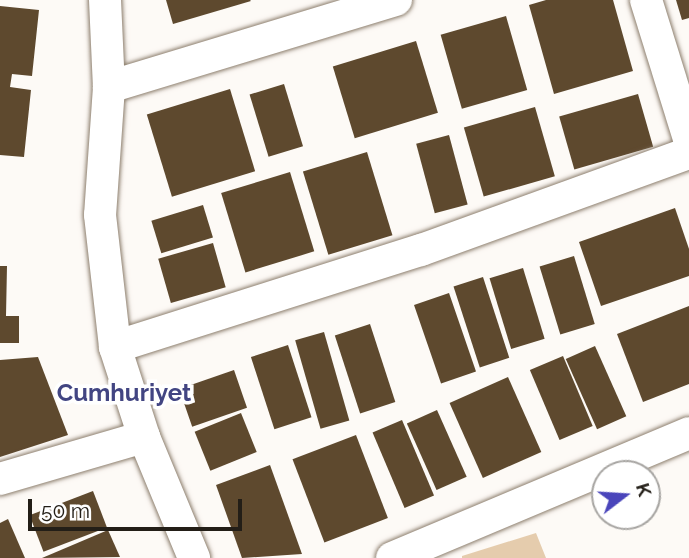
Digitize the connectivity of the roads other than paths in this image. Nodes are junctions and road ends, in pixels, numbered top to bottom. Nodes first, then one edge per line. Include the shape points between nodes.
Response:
1 (105, 0) edge
2 (396, 0) edge
3 (646, 0) edge
4 (109, 87) junction
5 (689, 139) edge
6 (689, 153) edge
7 (115, 347) junction
8 (689, 433) edge
9 (144, 437) junction
10 (0, 479) edge
11 (434, 550) edge
12 (194, 558) edge
13 (392, 558) edge

1 - 4 street
2 - 4 street
3 - 5 street
4 - 7 street via 100,215
6 - 7 street via 421,250
7 - 9 street
8 - 11 street
9 - 10 street
9 - 12 street
11 - 13 street

